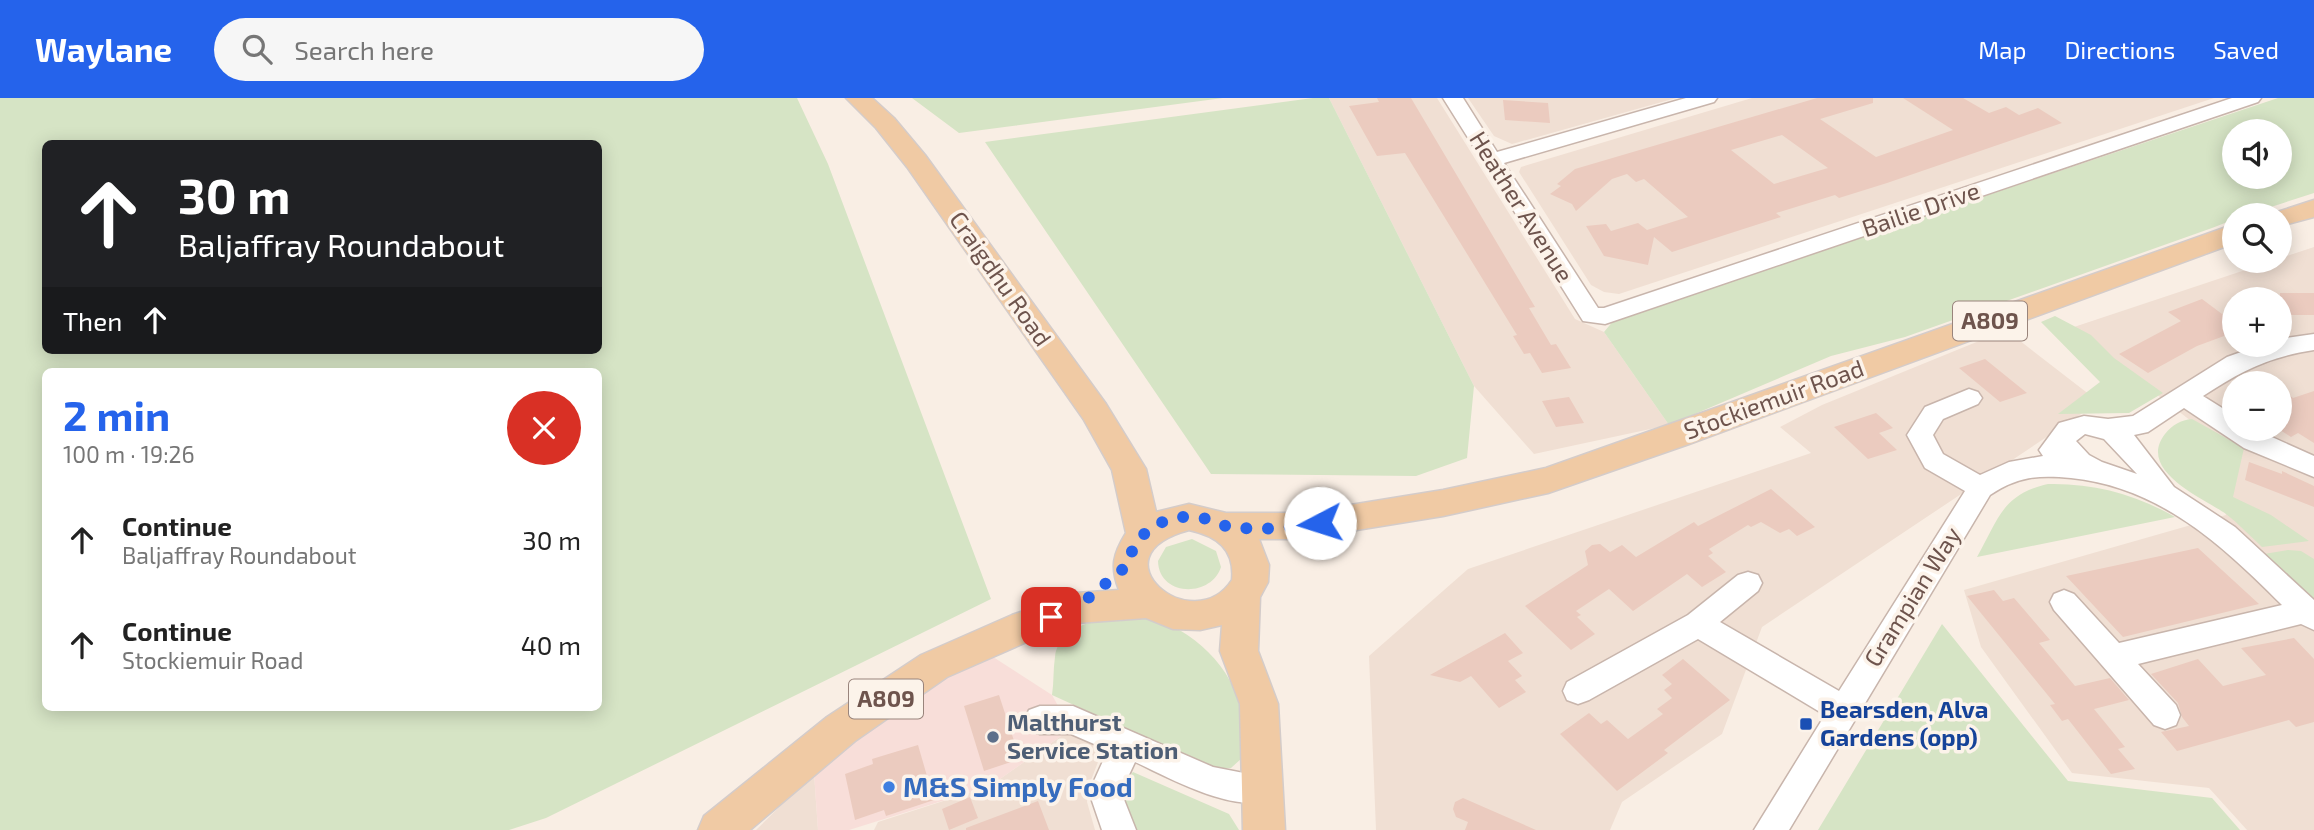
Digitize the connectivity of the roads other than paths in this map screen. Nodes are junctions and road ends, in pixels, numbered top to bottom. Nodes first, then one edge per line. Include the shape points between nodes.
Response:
1 (858, 98) edge
2 (1453, 98) edge
3 (1707, 98) edge
4 (2251, 98) edge
5 (1492, 160) junction
6 (2314, 208) edge
7 (2292, 214) edge
8 (2222, 238) edge
9 (1591, 315) joint
10 (2314, 342) edge
11 (2183, 396) junction
12 (1969, 398) dead end
13 (2222, 420) edge
14 (2253, 441) edge
15 (2063, 442) junction
16 (2137, 444) junction
17 (2036, 464) junction
18 (2314, 467) edge
19 (1129, 469) junction
20 (2105, 473) junction
21 (1981, 488) junction
22 (2165, 494) junction
23 (1189, 517) junction
24 (1226, 526) junction
25 (1301, 526) junction
26 (1143, 533) junction
27 (1128, 565) junction
28 (1247, 582) junction
29 (1748, 583) dead end
30 (2064, 602) dead end
31 (1149, 603) junction
32 (1076, 608) junction
33 (2310, 615) edge
34 (1184, 616) junction
35 (1698, 624) junction
36 (1239, 651) junction
37 (2114, 657) junction
38 (1578, 691) dead end
39 (1844, 710) junction
40 (2165, 715) dead end
41 (1040, 720) dead end
42 (1127, 745) junction
43 (1264, 789) junction
44 (719, 830) edge
45 (1119, 830) edge
46 (1264, 830) edge
47 (1771, 830) edge

1 - 19 main road, Craigdhu Road via 916,161 1095,412
2 - 5 street, Heather Avenue
3 - 5 street
4 - 9 street, Bailie Drive via 1605,316
5 - 9 street, Heather Avenue
6 - 7 main road
8 - 25 main road, Stockiemuir Road / A809 via 1548,480
10 - 11 street via 2279,346 2236,363
11 - 13 street
11 - 16 street
12 - 21 street via 1934,413 1920,435 1934,461
14 - 18 street
15 - 16 street, Grampian Way via 2075,426 2106,429
15 - 17 street, Grampian Way
15 - 20 street, Grampian Way via 2076,460
16 - 20 street via 2137,470
16 - 22 street, Grampian Way
17 - 20 street, Grampian Way
17 - 21 street, Grampian Way via 2010,469
19 - 23 main road, Craigdhu Road
19 - 26 main road, Craigdhu Road
20 - 22 street, Grampian Way
21 - 39 street, Grampian Way
22 - 33 street, Grampian Way via 2220,530
23 - 24 main road
23 - 26 main road via 1157,524
24 - 25 main road, Stockiemuir Road / A809
24 - 28 main road via 1250,552
25 - 28 main road
26 - 27 main road
27 - 31 main road via 1138,592
27 - 32 main road, A809
28 - 34 main road via 1217,611
28 - 36 main road
29 - 35 street
30 - 37 street
31 - 32 main road, A809
31 - 34 main road
32 - 44 main road, A809 via 934,666 841,729
33 - 37 street
34 - 36 main road
35 - 38 street
35 - 39 street
36 - 43 main road via 1259,704
37 - 40 street
39 - 47 street, Grampian Way
41 - 42 street via 1073,720
42 - 43 street via 1211,781
42 - 45 street via 1105,792
43 - 46 main road

